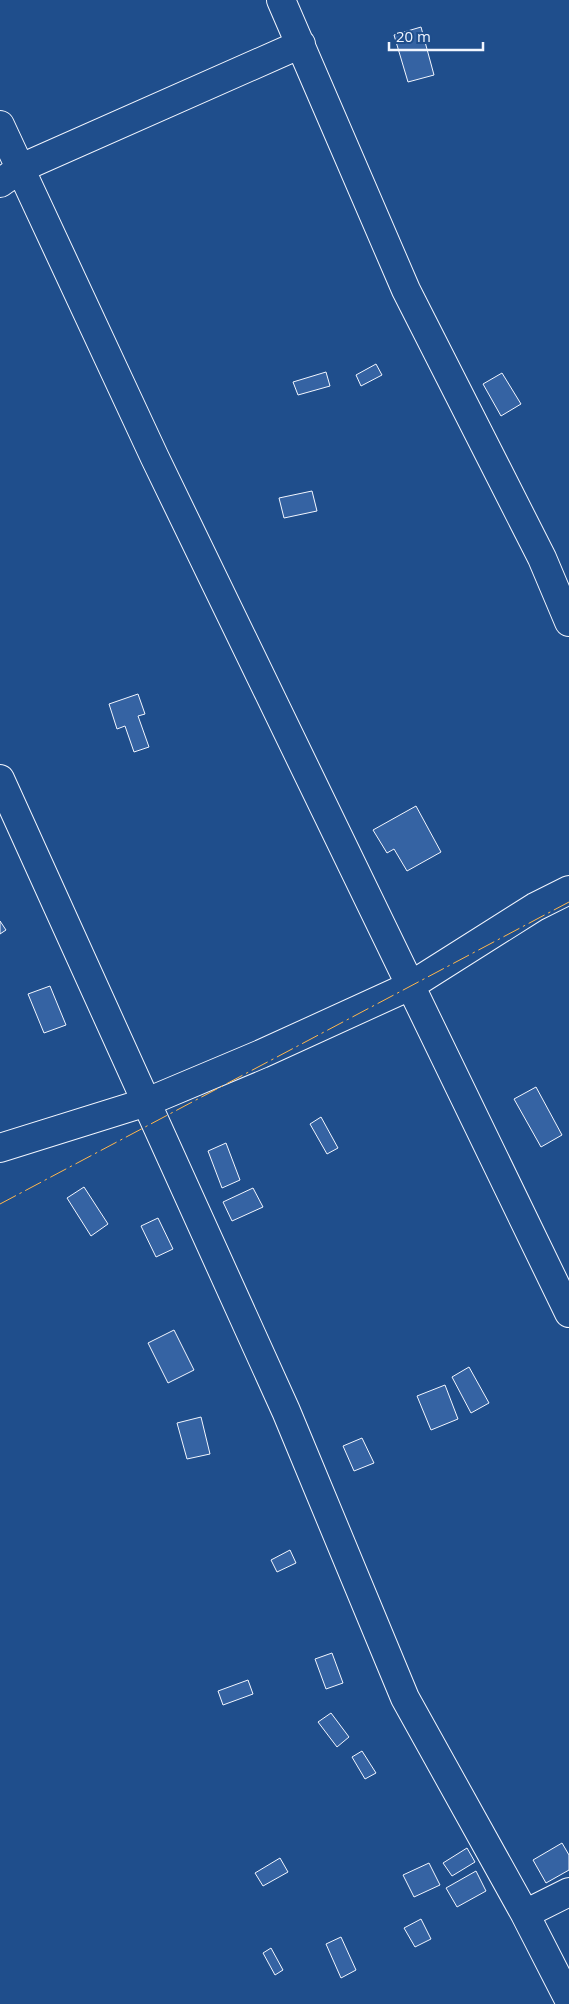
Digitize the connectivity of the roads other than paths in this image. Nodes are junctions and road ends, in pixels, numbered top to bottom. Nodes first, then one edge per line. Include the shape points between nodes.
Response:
1 (281, 0) edge
2 (301, 44) junction
3 (0, 125) edge
4 (10, 175) edge
5 (569, 622) edge
6 (0, 779) edge
7 (569, 890) edge
8 (410, 986) junction
9 (147, 1102) junction
10 (0, 1148) edge
11 (569, 1313) edge
12 (569, 1892) edge
13 (525, 1914) junction
14 (569, 2000) edge

1 - 2 street
2 - 4 street
2 - 5 street via 406,290 542,558
3 - 4 street
4 - 8 street via 155,458
6 - 9 street
7 - 8 street
8 - 9 street
8 - 11 street
9 - 10 street
9 - 13 street via 286,1412 405,1698
12 - 13 street
13 - 14 street

